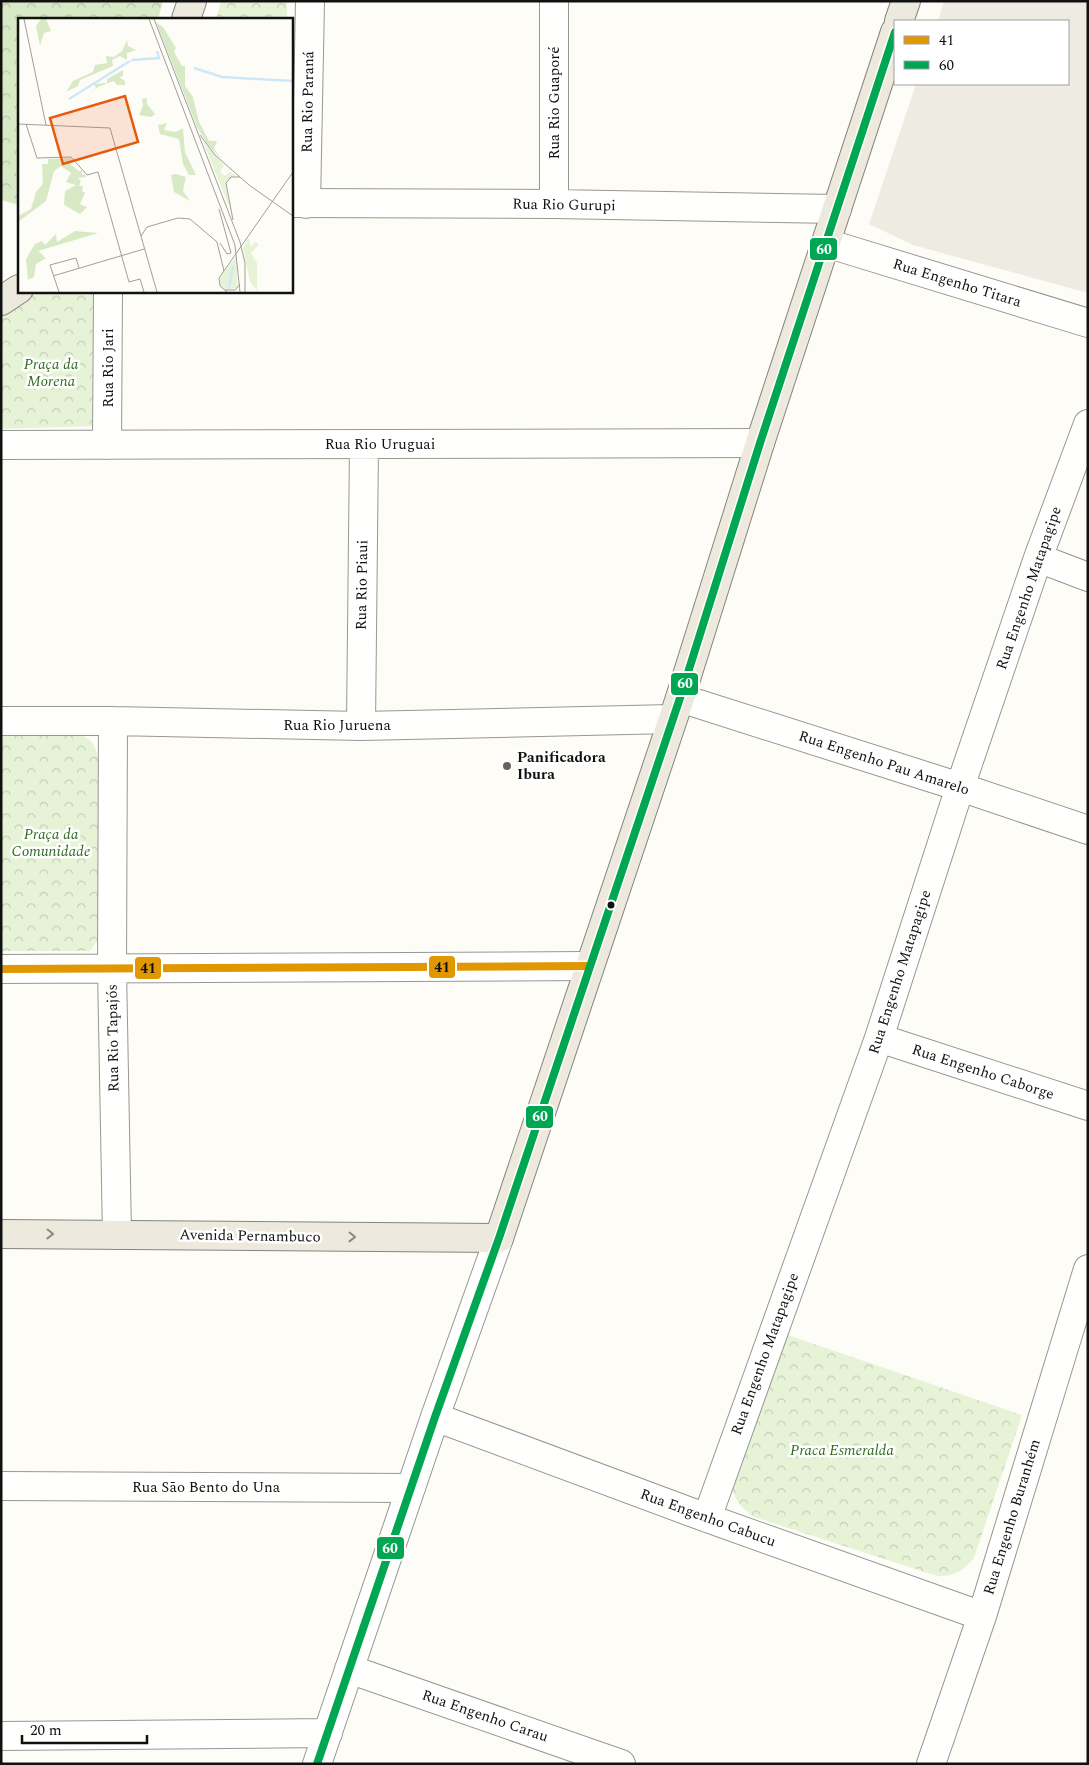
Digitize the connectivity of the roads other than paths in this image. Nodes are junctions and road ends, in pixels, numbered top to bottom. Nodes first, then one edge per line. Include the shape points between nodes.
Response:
1 (192, 1) edge
2 (310, 1) edge
3 (554, 1) edge
4 (906, 1) edge
5 (186, 18) edge
6 (899, 20) edge
7 (894, 35) edge
8 (299, 203) edge
9 (554, 204) junction
10 (837, 209) junction
11 (826, 243) junction
12 (18, 289) edge
13 (108, 292) edge
14 (1, 300) edge
15 (1088, 323) edge
16 (1088, 424) edge
17 (760, 443) junction
18 (364, 444) junction
19 (1, 445) edge
20 (107, 445) junction
21 (1038, 558) junction
22 (1088, 577) edge
23 (676, 708) junction
24 (1, 721) edge
25 (112, 721) junction
26 (361, 726) junction
27 (960, 787) junction
28 (1088, 830) edge
29 (589, 966) junction
30 (1, 969) edge
31 (112, 969) junction
32 (879, 1038) junction
33 (1088, 1106) edge
34 (1, 1234) edge
35 (117, 1235) junction
36 (500, 1238) junction
37 (1088, 1269) edge
38 (435, 1416) junction
39 (1, 1486) edge
40 (411, 1488) junction
41 (706, 1518) junction
42 (982, 1616) junction
43 (349, 1669) junction
44 (328, 1733) junction
45 (1, 1736) edge
46 (317, 1764) edge
47 (621, 1764) edge
48 (931, 1764) edge

1 - 5 main road
2 - 8 street, Rua Rio Paraná
3 - 9 street, Rua Rio Guaporé
4 - 6 main road
7 - 10 main road
8 - 9 street, Rua Rio Gurupi
9 - 10 street, Rua Rio Gurupi
10 - 11 main road
11 - 15 street, Rua Engenho Titara
11 - 17 main road
12 - 14 main road
13 - 20 street, Rua Rio Jari
16 - 21 street, Rua Engenho Matapagipe
17 - 18 street, Rua Rio Uruguai
17 - 23 main road
18 - 20 street, Rua Rio Uruguai
18 - 26 street, Rua Rio Piaui
19 - 20 street, Rua Rio Uruguai
21 - 22 street
21 - 27 street, Rua Engenho Matapagipe
23 - 26 street, Rua Rio Juruena
23 - 27 street, Rua Engenho Pau Amarelo
23 - 29 main road
24 - 25 street, Rua Rio Juruena
25 - 26 street, Rua Rio Juruena
25 - 31 street, Rua Rio Tapajós
27 - 28 street, Rua Engenho Pau Amarelo
27 - 32 street, Rua Engenho Matapagipe
29 - 31 street
29 - 36 main road
30 - 31 street
31 - 35 street, Rua Rio Tapajós
32 - 33 street, Rua Engenho Caborge
32 - 41 street, Rua Engenho Matapagipe
34 -> 35 main road, Avenida Pernambuco
35 -> 36 main road, Avenida Pernambuco
36 - 38 street
37 - 42 street, Rua Engenho Buranhém
38 - 40 street
38 - 41 street, Rua Engenho Cabucu
39 - 40 street, Rua São Bento do Una
40 - 43 street
41 - 42 street, Rua Engenho Cabucu
42 - 48 street, Rua Engenho Buranhém
43 - 44 street
43 - 47 street, Rua Engenho Carau
44 - 45 street
44 - 46 street

